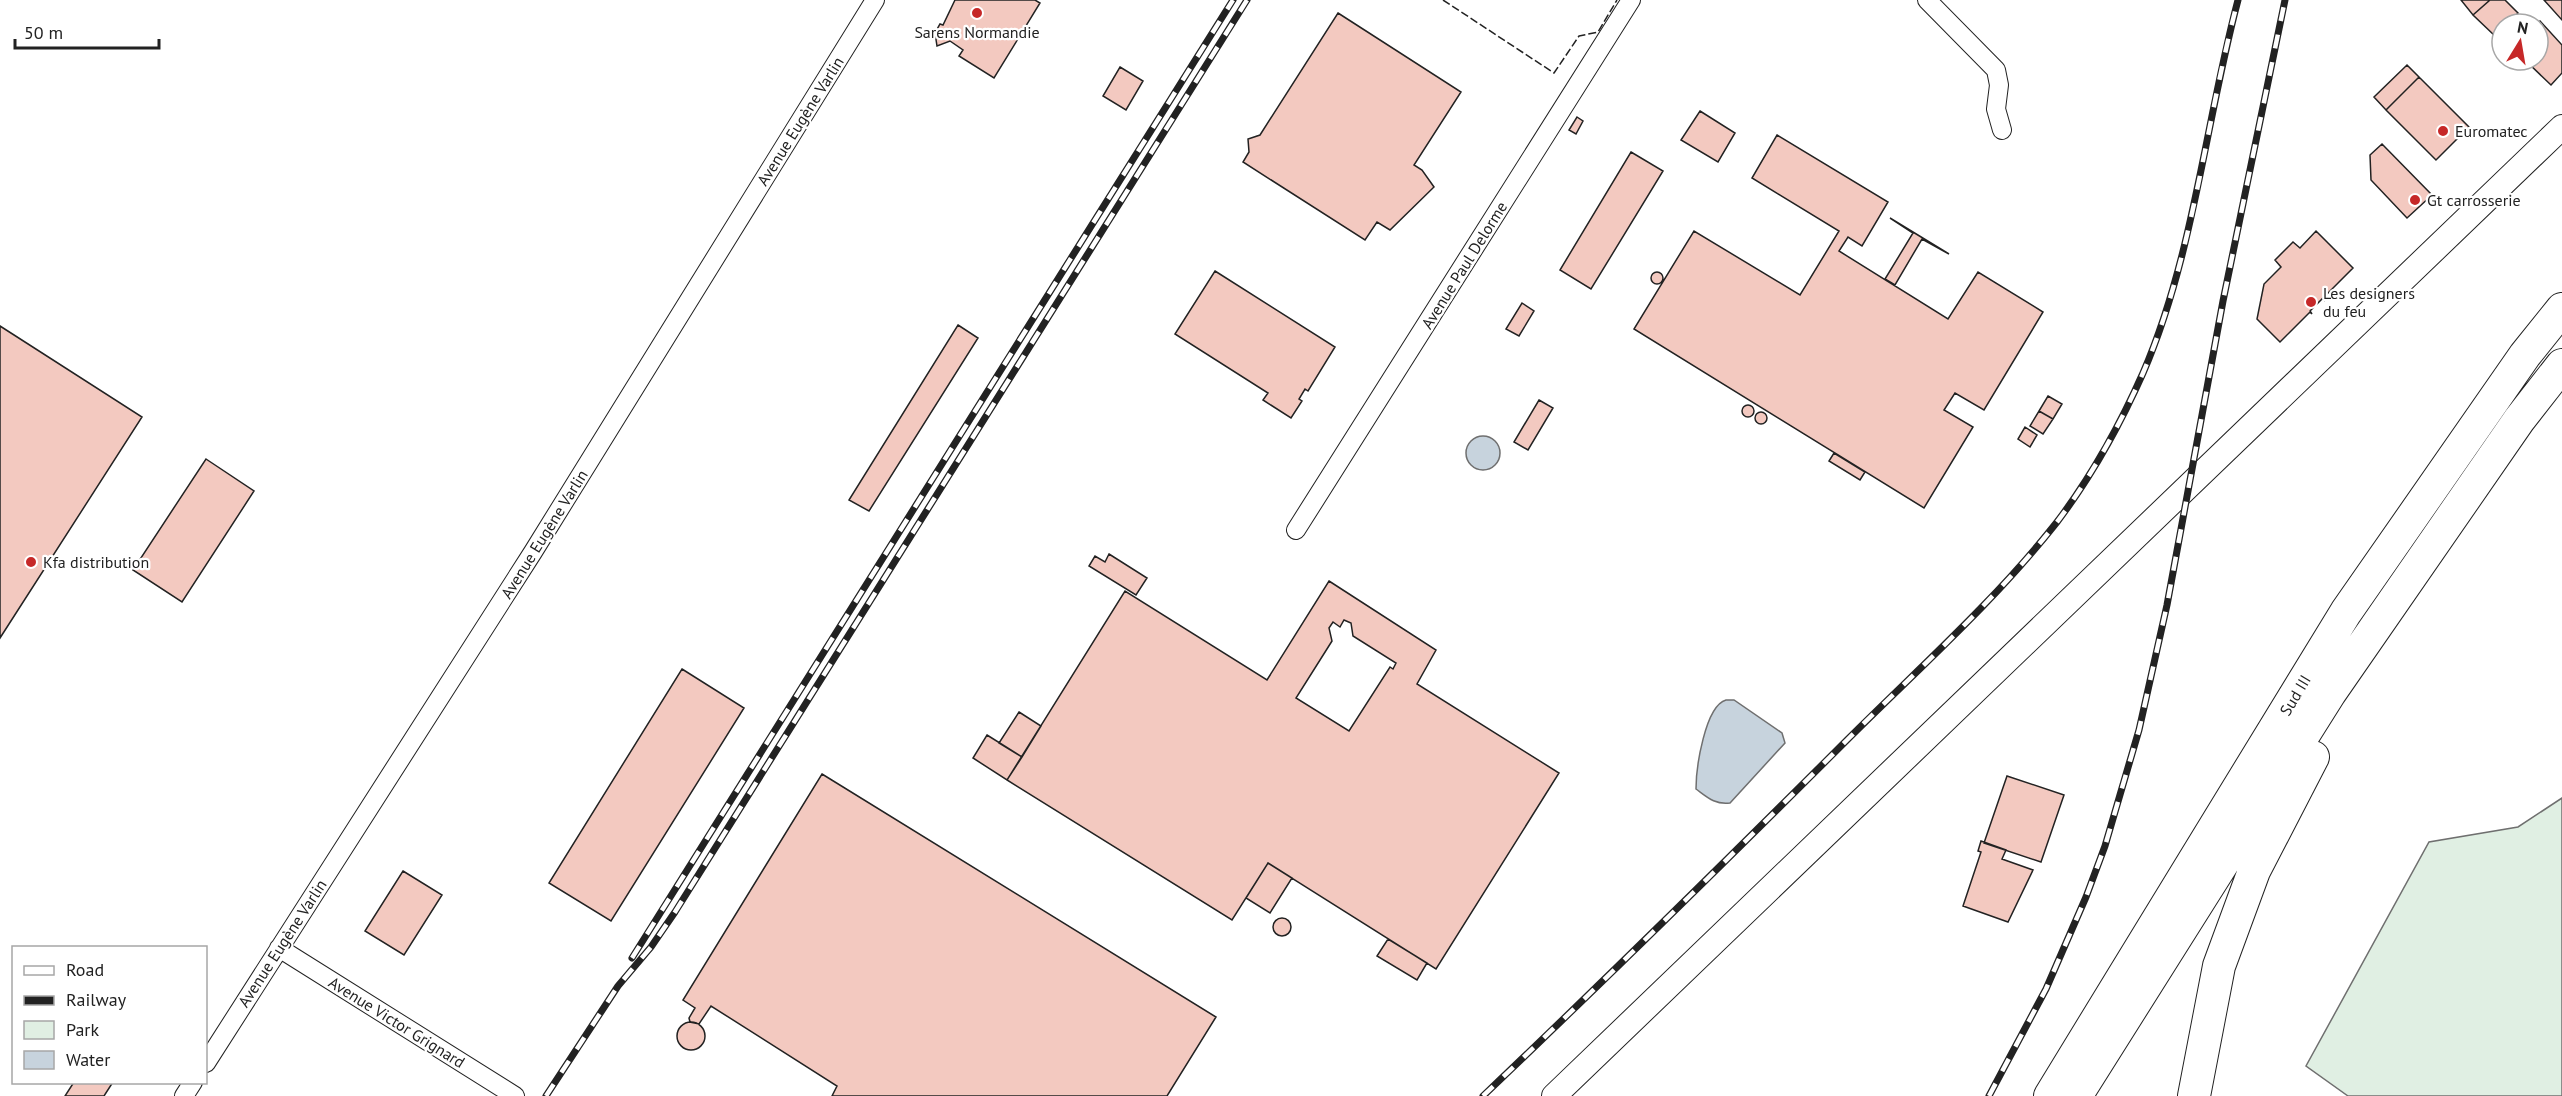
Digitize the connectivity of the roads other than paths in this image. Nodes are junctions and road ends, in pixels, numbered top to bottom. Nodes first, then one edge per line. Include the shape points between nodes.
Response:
1 (875, 0) edge
2 (1631, 0) edge
3 (1927, 0) edge
4 (2562, 127) edge
5 (2002, 130) dead end
6 (2562, 309) edge
7 (2562, 365) edge
8 (1296, 530) dead end
9 (2330, 693) junction
10 (279, 948) junction
11 (207, 1061) edge
12 (515, 1096) edge
13 (1554, 1096) edge
14 (2050, 1096) edge
15 (2076, 1096) edge
16 (2194, 1096) edge

1 - 10 street, Avenue Eugène Varlin via 533,552
2 - 8 street, Avenue Paul Delorme
3 - 5 street via 1996,70 1996,109
4 - 13 street
6 - 14 highway, Sud III via 2525,355 2346,612
7 - 9 highway, Sud III via 2519,420
9 - 15 highway, Sud III
9 - 16 highway via 2326,734 2254,871 2219,966
10 - 11 street, Avenue Eugène Varlin
10 - 12 street, Avenue Victor Grignard

